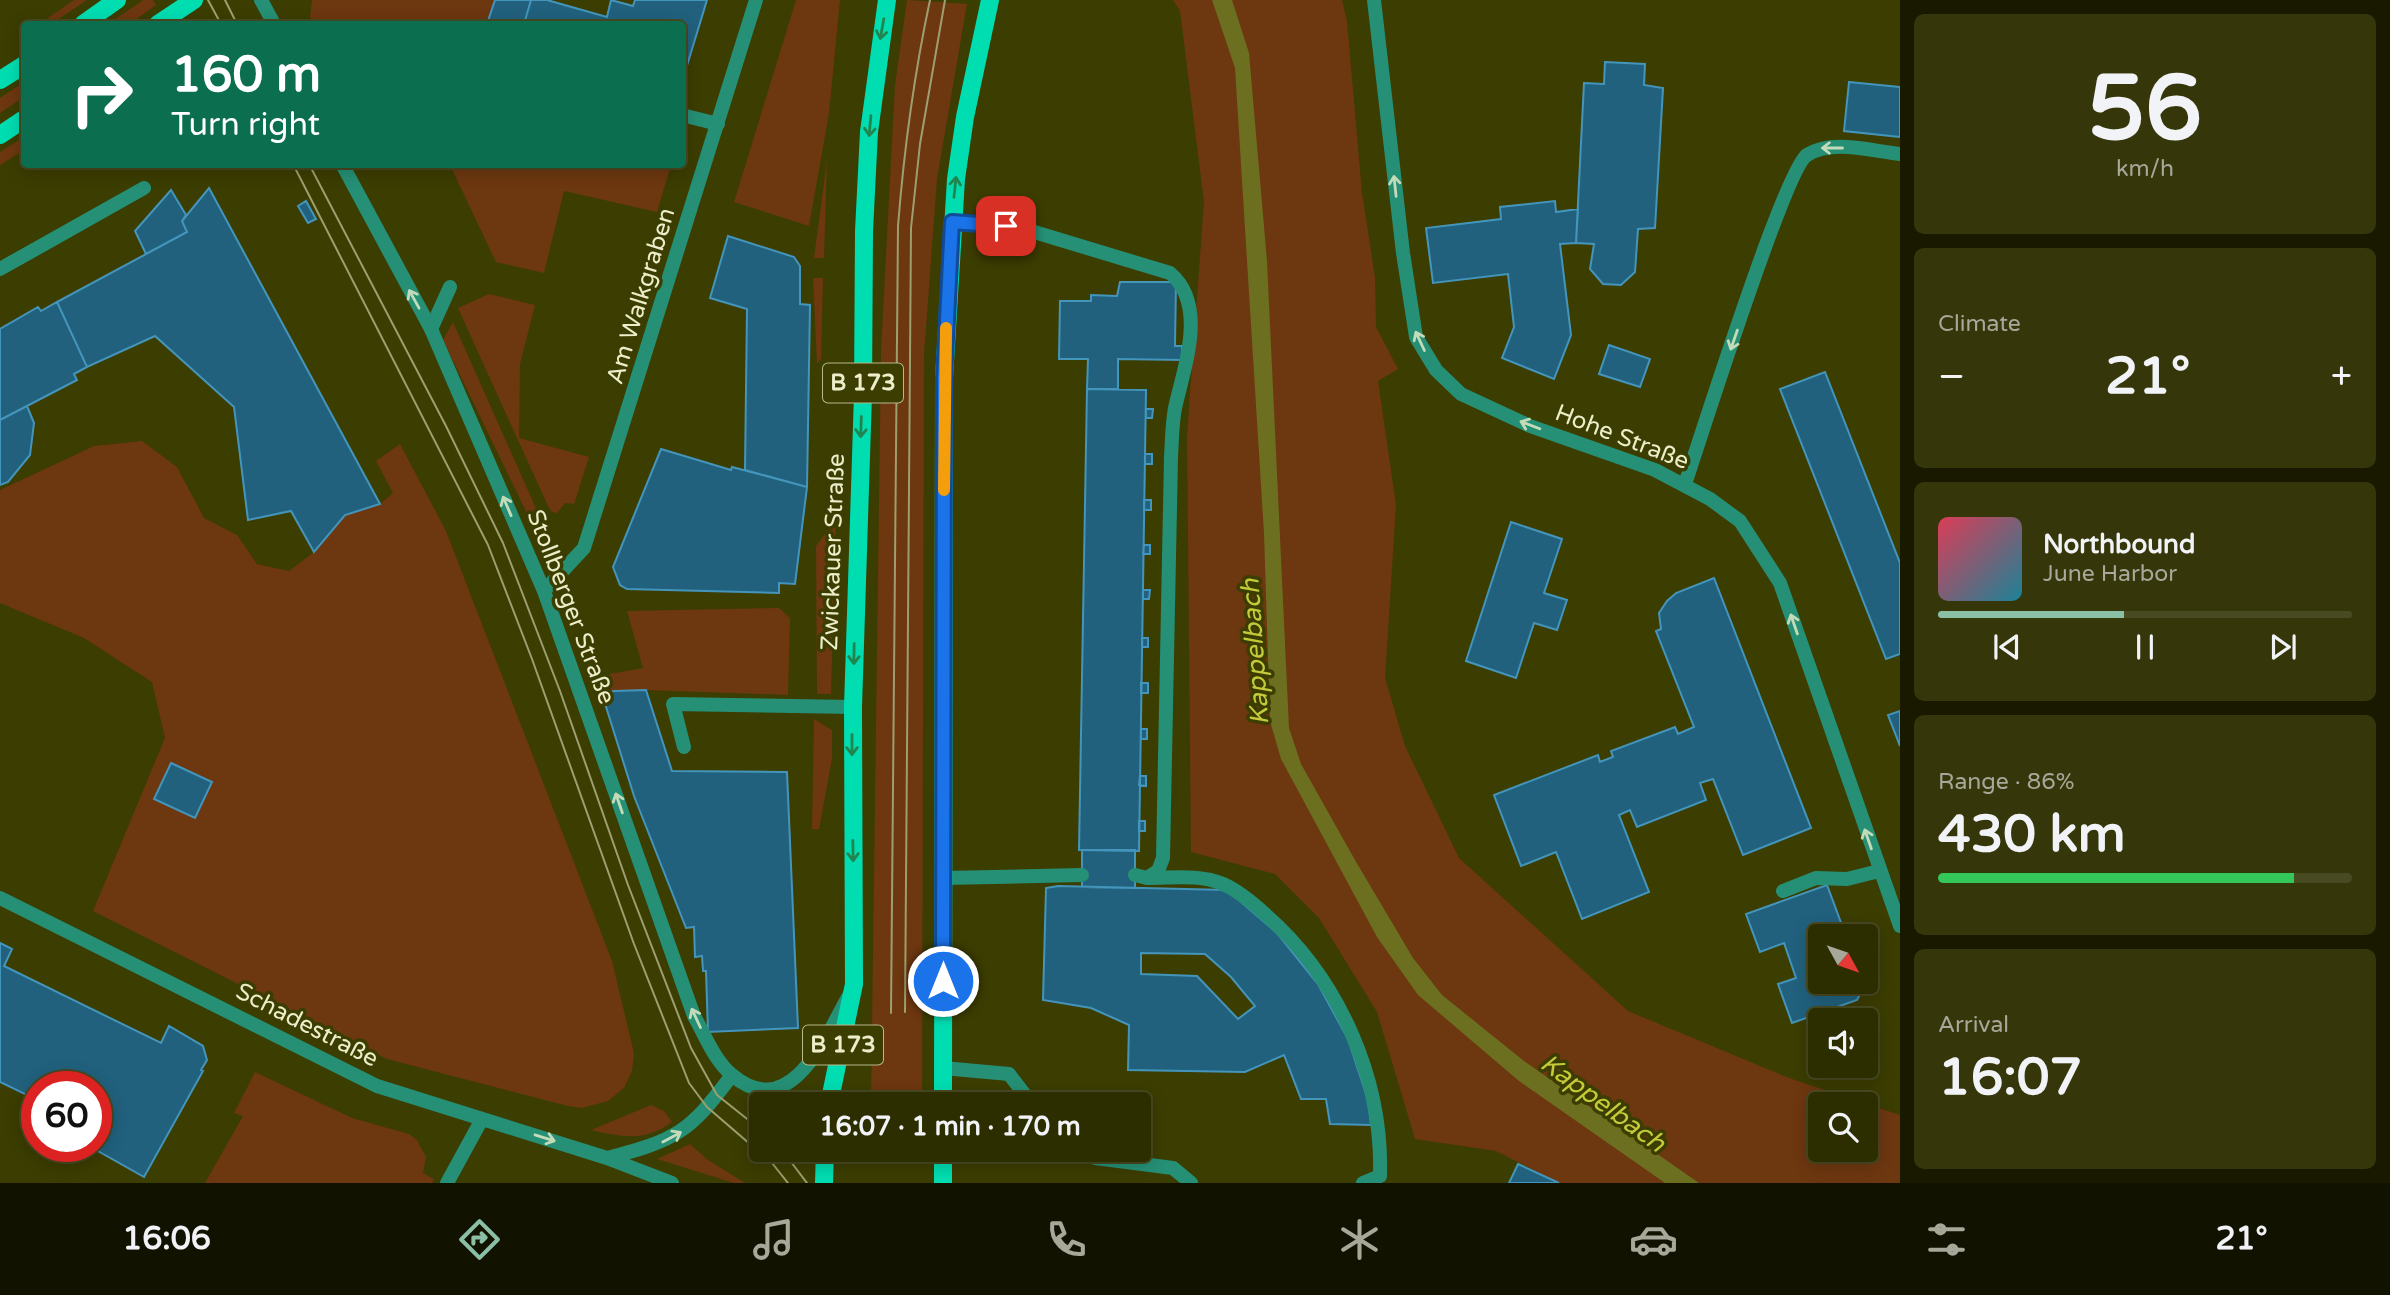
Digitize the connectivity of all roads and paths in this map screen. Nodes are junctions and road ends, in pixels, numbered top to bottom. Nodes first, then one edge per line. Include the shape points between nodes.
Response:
1 (117, 0) edge
2 (194, 0) edge
3 (261, 0) edge
4 (756, 0) edge
5 (887, 0) edge
6 (990, 0) edge
7 (1374, 0) edge
8 (87, 21) edge
9 (162, 21) edge
10 (272, 21) edge
11 (21, 67) edge
12 (0, 80) edge
13 (686, 116) edge
14 (21, 121) edge
15 (718, 124) junction
16 (0, 135) edge
17 (1900, 154) edge
18 (344, 168) edge
19 (144, 188) dead end
20 (952, 222) junction
21 (0, 269) edge
22 (450, 287) dead end
23 (431, 330) junction
24 (1685, 484) junction
25 (544, 591) junction
26 (853, 707) junction
27 (684, 747) dead end
28 (1879, 871) junction
29 (1082, 875) dead end
30 (943, 878) junction
31 (1783, 891) dead end
32 (0, 898) edge
33 (1900, 926) edge
34 (854, 985) junction
35 (943, 1069) junction
36 (732, 1075) junction
37 (832, 1092) edge
38 (943, 1092) edge
39 (1023, 1092) edge
40 (482, 1119) junction
41 (607, 1158) junction
42 (825, 1162) edge
43 (943, 1162) edge
44 (1126, 1162) edge
45 (447, 1183) edge
46 (672, 1183) edge
47 (824, 1183) edge
48 (943, 1183) edge
49 (1191, 1183) edge
50 (1363, 1183) edge

1 - 8 main road
2 - 9 main road
3 - 10 street
4 - 15 street, Am Walkgraben
5 -> 26 main road, Zwickauer Straße / B 173 via 870,119 864,218
20 -> 6 main road via 965,117
24 -> 7 street, Hohe Straße via 1530,426 1461,394 1436,370 1416,337
11 - 12 main road
13 - 15 street
14 - 16 main road
15 - 25 street, Am Walkgraben via 584,548
17 -> 24 street via 1824,145 1803,157 1778,212
23 -> 18 street, Stollberger Straße
19 - 21 street
20 - 30 main road via 944,378
20 - 50 street via 1021,228 1170,273 1180,281 1188,299 1187,364 1175,411 1171,457 1163,859 1158,872 1141,877 1204,878 1224,884 1279,926 1329,988 1359,1054 1377,1118 1380,1176
22 - 23 street
25 -> 23 street, Stollberger Straße
28 -> 24 street, Hohe Straße via 1780,583 1740,521
36 -> 25 street, Stollberger Straße via 694,1016
26 - 27 street via 673,704
26 -> 34 main road, Zwickauer Straße / B 173
28 - 31 street via 1847,880 1816,878
28 - 33 street, Hohe Straße
29 - 30 street
30 - 35 main road
32 - 40 street, Schadestraße via 377,1086
34 - 36 street via 810,1062 794,1079 777,1089 762,1089
34 - 37 main road, Zwickauer Straße / B 173
35 - 38 main road
35 - 39 street via 1009,1074
41 -> 36 street via 677,1136
40 -> 41 street, Schadestraße
40 - 45 street
41 - 46 street, Schadestraße
42 - 47 main road
43 - 48 main road
44 - 49 street via 1173,1168

